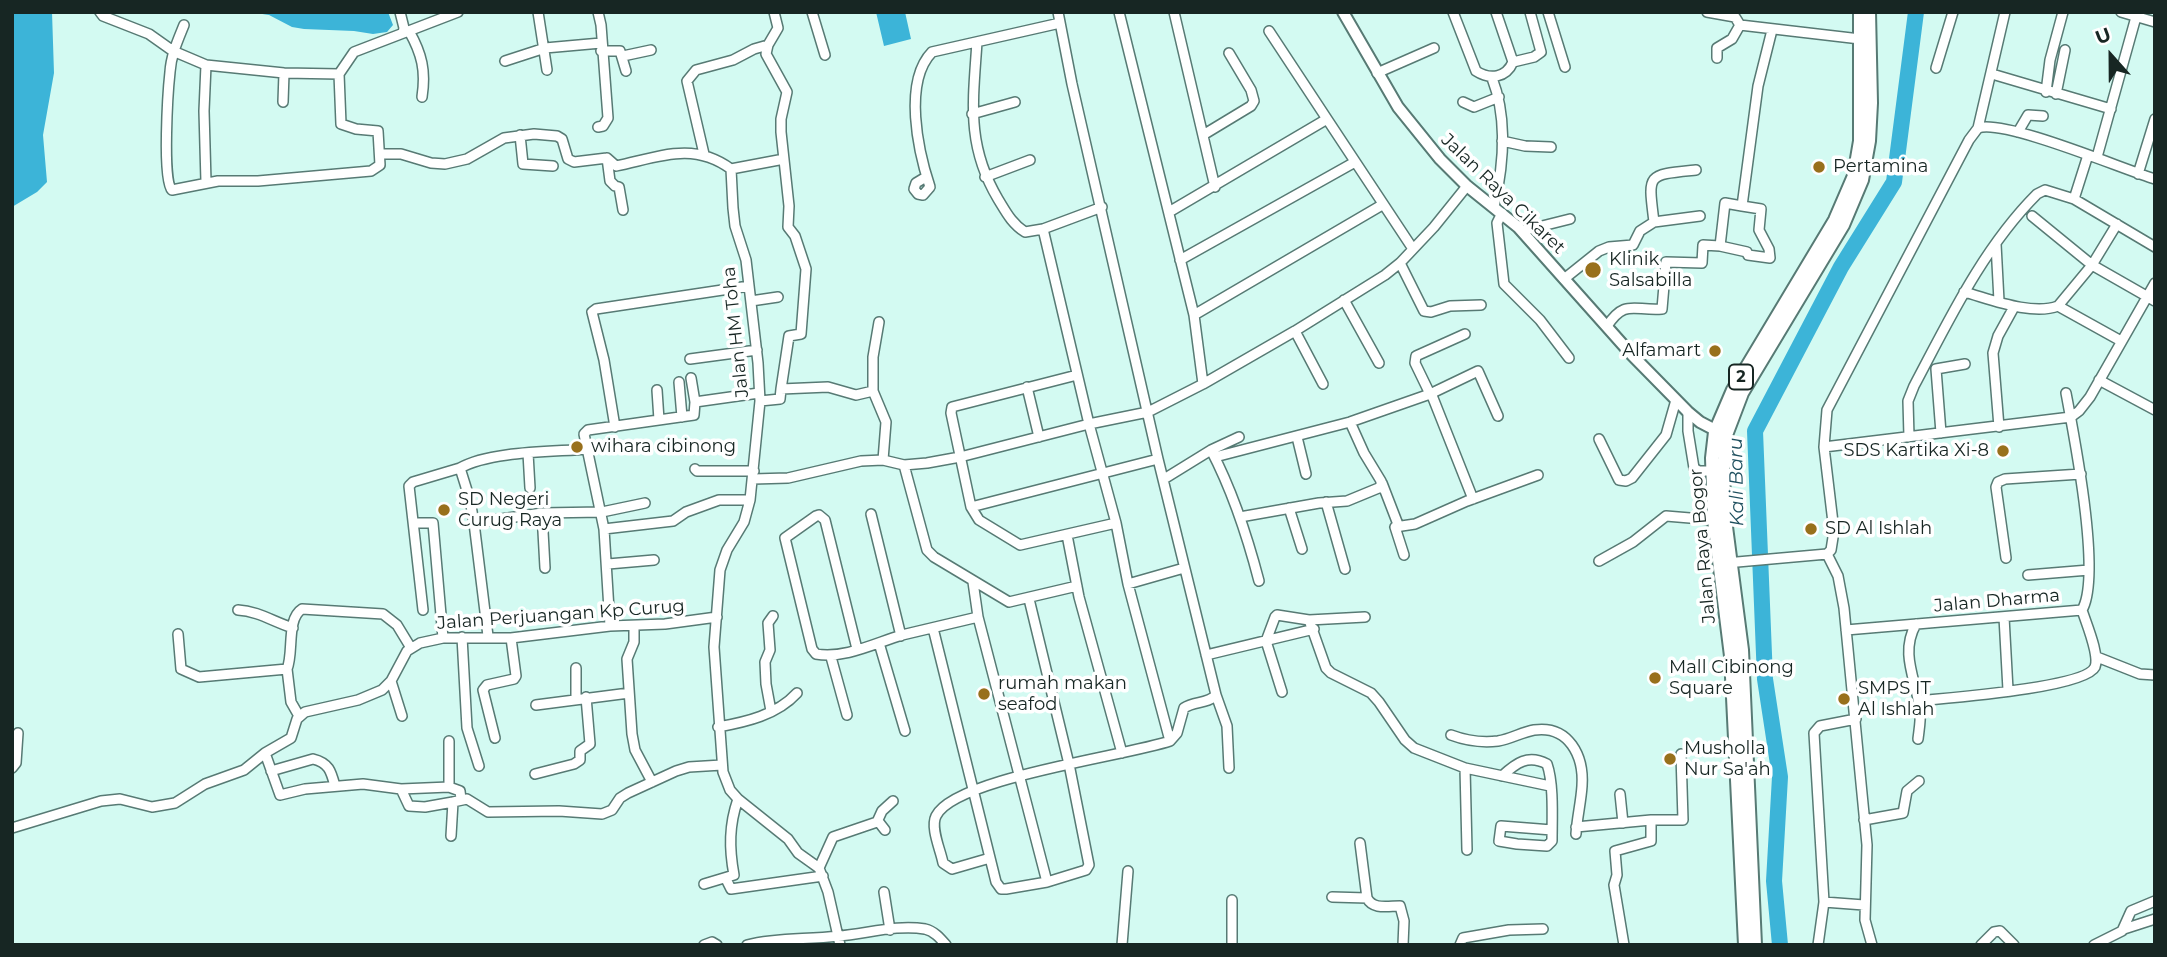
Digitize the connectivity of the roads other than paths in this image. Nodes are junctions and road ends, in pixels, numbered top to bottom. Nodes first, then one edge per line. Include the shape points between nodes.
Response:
1 (100, 12) edge
2 (400, 12) edge
3 (457, 12) edge
4 (538, 12) edge
5 (598, 12) edge
6 (774, 12) edge
7 (812, 12) edge
8 (1058, 12) edge
9 (1119, 12) edge
10 (1174, 12) edge
11 (1343, 12) edge
12 (1453, 12) edge
13 (1496, 12) edge
14 (1530, 12) edge
15 (1548, 12) edge
16 (1707, 12) edge
17 (1860, 12) edge
18 (1869, 12) edge
19 (1953, 12) edge
20 (2006, 12) edge
21 (2063, 12) edge
22 (2121, 12) edge
23 (2136, 17) junction
24 (2155, 22) edge
25 (1060, 23) junction
26 (184, 24) dead end
27 (1740, 25) junction
28 (1772, 30) junction
29 (1269, 31) dead end
30 (406, 32) junction
31 (1860, 39) junction
32 (977, 43) junction
33 (768, 45) junction
34 (601, 47) junction
35 (545, 48) junction
36 (1434, 48) dead end
37 (651, 50) dead end
38 (2065, 50) dead end
39 (173, 51) junction
40 (1229, 53) dead end
41 (825, 55) dead end
42 (623, 56) junction
43 (1717, 58) dead end
44 (505, 61) dead end
45 (1513, 62) junction
46 (206, 65) junction
47 (1565, 68) dead end
48 (1936, 68) dead end
49 (547, 70) dead end
50 (626, 71) dead end
51 (284, 73) junction
52 (1377, 73) junction
53 (340, 74) junction
54 (1992, 74) junction
55 (1492, 78) junction
56 (2046, 92) junction
57 (2056, 94) junction
58 (422, 97) dead end
59 (1499, 97) junction
60 (282, 102) dead end
61 (1015, 102) dead end
62 (1464, 102) dead end
63 (2111, 110) junction
64 (972, 114) junction
65 (2043, 116) dead end
66 (2155, 119) edge
67 (1327, 120) junction
68 (598, 127) dead end
69 (1978, 128) junction
70 (2018, 132) junction
71 (520, 135) junction
72 (1203, 135) junction
73 (1502, 141) junction
74 (1551, 147) dead end
75 (380, 154) junction
76 (704, 154) junction
77 (2092, 156) junction
78 (607, 159) junction
79 (784, 159) junction
80 (1030, 160) dead end
81 (1354, 162) junction
82 (553, 166) dead end
83 (732, 169) junction
84 (1696, 170) dead end
85 (2138, 174) junction
86 (926, 177) dead end
87 (985, 177) junction
88 (2155, 179) edge
89 (206, 182) junction
90 (1467, 186) junction
91 (1215, 187) junction
92 (2074, 199) junction
93 (1382, 205) junction
94 (1742, 206) junction
95 (1102, 207) junction
96 (624, 210) dead end
97 (1498, 210) junction
98 (1169, 212) junction
99 (1700, 216) dead end
100 (2032, 216) dead end
101 (1570, 219) dead end
102 (1654, 222) junction
103 (2118, 224) junction
104 (1043, 229) junction
105 (1522, 231) junction
106 (1996, 244) junction
107 (1720, 246) junction
108 (2155, 247) edge
109 (1413, 249) junction
110 (1180, 260) junction
111 (1401, 263) junction
112 (2092, 265) junction
113 (1564, 279) junction
114 (2155, 283) edge
115 (749, 286) junction
116 (1964, 292) junction
117 (778, 297) dead end
118 (2151, 299) edge
119 (1344, 300) junction
120 (751, 301) junction
121 (1999, 301) junction
122 (1481, 305) dead end
123 (2058, 306) junction
124 (2014, 307) junction
125 (1194, 315) junction
126 (879, 322) dead end
127 (1607, 326) junction
128 (1295, 331) junction
129 (1465, 334) dead end
130 (2121, 341) junction
131 (757, 350) junction
132 (1569, 358) dead end
133 (690, 359) dead end
134 (1379, 363) dead end
135 (1965, 364) dead end
136 (1077, 375) junction
137 (691, 377) dead end
138 (2099, 380) junction
139 (679, 382) dead end
140 (1203, 384) junction
141 (1323, 384) dead end
142 (1027, 387) junction
143 (781, 389) junction
144 (657, 390) dead end
145 (873, 391) junction
146 (1430, 393) junction
147 (2066, 393) dead end
148 (760, 397) junction
149 (1676, 400) junction
150 (695, 402) junction
151 (2155, 410) edge
152 (1148, 412) junction
153 (1688, 412) junction
154 (1499, 416) dead end
155 (682, 417) junction
156 (2071, 417) junction
157 (659, 421) junction
158 (1350, 422) junction
159 (1089, 424) junction
160 (1999, 426) junction
161 (615, 427) junction
162 (1721, 433) junction
163 (1941, 433) junction
164 (1040, 437) junction
165 (1239, 437) dead end
166 (1297, 437) junction
167 (1909, 437) junction
168 (1600, 439) dead end
169 (1824, 447) junction
170 (588, 449) junction
171 (528, 453) junction
172 (1213, 454) junction
173 (960, 457) junction
174 (1158, 459) junction
175 (883, 460) junction
176 (904, 464) junction
177 (460, 468) junction
178 (695, 468) dead end
179 (1712, 471) junction
180 (1102, 474) junction
181 (1306, 474) dead end
182 (2081, 474) junction
183 (753, 475) junction
184 (1538, 475) dead end
185 (1164, 479) junction
186 (1382, 483) junction
187 (530, 488) dead end
188 (1473, 499) junction
189 (750, 500) junction
190 (1326, 502) junction
191 (645, 503) dead end
192 (971, 506) junction
193 (1289, 508) junction
194 (601, 512) junction
195 (542, 513) junction
196 (871, 514) dead end
197 (1240, 517) junction
198 (1714, 520) junction
199 (414, 523) junction
200 (474, 523) junction
201 (1116, 523) junction
202 (1399, 527) junction
203 (604, 529) junction
204 (1067, 536) junction
205 (436, 549) junction
206 (1302, 549) dead end
207 (417, 554) junction
208 (1827, 554) junction
209 (1404, 555) dead end
210 (2006, 558) dead end
211 (654, 560) dead end
212 (1600, 561) dead end
213 (1726, 563) junction
214 (608, 564) junction
215 (545, 568) dead end
216 (1184, 568) junction
217 (1345, 569) dead end
218 (2089, 570) junction
219 (2028, 575) dead end
220 (1259, 581) dead end
221 (973, 582) junction
222 (1128, 584) junction
223 (1077, 586) junction
224 (1029, 599) junction
225 (238, 610) dead end
226 (423, 610) dead end
227 (2082, 610) junction
228 (773, 616) dead end
229 (717, 617) junction
230 (978, 617) junction
231 (1365, 617) dead end
232 (2004, 617) junction
233 (1309, 620) junction
234 (1916, 624) junction
235 (610, 626) junction
236 (634, 626) junction
237 (292, 628) junction
238 (933, 628) junction
239 (1314, 629) junction
240 (1846, 630) junction
241 (178, 634) dead end
242 (488, 636) junction
243 (901, 636) junction
244 (462, 637) junction
245 (443, 638) junction
246 (511, 638) junction
247 (1266, 640) junction
248 (879, 643) junction
249 (411, 648) junction
250 (858, 649) junction
251 (1206, 655) junction
252 (831, 657) junction
253 (2097, 657) junction
254 (576, 668) dead end
255 (286, 669) junction
256 (2155, 675) edge
257 (391, 681) junction
258 (2008, 690) junction
259 (1282, 692) dead end
260 (629, 693) junction
261 (797, 693) dead end
262 (1216, 695) junction
263 (581, 698) junction
264 (1918, 701) junction
265 (536, 705) dead end
266 (771, 711) junction
267 (847, 715) dead end
268 (299, 716) junction
269 (402, 716) dead end
270 (1856, 719) junction
271 (718, 727) junction
272 (905, 731) dead end
273 (18, 733) dead end
274 (1451, 735) dead end
275 (495, 738) dead end
276 (1919, 739) dead end
277 (449, 741) dead end
278 (1170, 741) junction
279 (265, 753) junction
280 (1122, 753) junction
281 (1681, 754) dead end
282 (1069, 764) junction
283 (1741, 764) junction
284 (722, 765) junction
285 (479, 766) dead end
286 (12, 768) edge
287 (1229, 768) dead end
288 (1465, 768) junction
289 (271, 771) junction
290 (535, 774) dead end
291 (1021, 776) junction
292 (1502, 776) junction
293 (1919, 781) dead end
294 (652, 782) junction
295 (335, 786) junction
296 (1550, 786) junction
297 (449, 787) junction
298 (401, 789) junction
299 (974, 790) junction
300 (1620, 794) dead end
301 (738, 799) junction
302 (457, 801) junction
303 (893, 801) dead end
304 (1651, 820) junction
305 (1864, 820) junction
306 (878, 821) junction
307 (1623, 823) junction
308 (12, 828) edge
309 (885, 830) dead end
310 (1552, 830) junction
311 (450, 836) dead end
312 (1360, 843) dead end
313 (1467, 850) dead end
314 (990, 858) junction
315 (1128, 871) dead end
316 (821, 872) junction
317 (726, 879) junction
318 (1047, 882) junction
319 (704, 884) dead end
320 (884, 892) dead end
321 (1332, 897) dead end
322 (1367, 898) junction
323 (1232, 900) dead end
324 (2155, 901) edge
325 (1824, 902) junction
326 (1864, 905) junction
327 (2155, 919) edge
328 (1543, 929) dead end
329 (2124, 929) junction
330 (890, 930) junction
331 (839, 941) edge
332 (704, 945) edge
333 (717, 945) edge
334 (747, 945) edge
335 (946, 945) edge
336 (1122, 945) edge
337 (1232, 945) edge
338 (1403, 945) edge
339 (1460, 945) edge
340 (1624, 945) edge
341 (1745, 945) edge
342 (1755, 945) edge
343 (1818, 945) edge
344 (1872, 945) edge
345 (1981, 945) edge
346 (2014, 945) edge
347 (2094, 945) edge

1 - 39 street via 149,34
2 - 30 street
3 - 30 street
4 - 35 street
5 - 34 street
6 - 33 street via 778,28
7 - 41 street
8 - 25 street
9 - 98 street
10 - 72 street
11 - 52 main road, Jalan Raya Cikaret
12 - 55 street via 1474,68
13 - 45 street
14 - 45 street via 1541,52
15 - 47 street
16 - 27 street via 1735,18
17 - 31 highway, Jalan Raya Bogor / 2
18 - 162 highway, Jalan Raya Bogor / 2 via 1870,141 1862,180 1843,225
19 - 48 street
20 - 54 street
21 - 56 street
22 - 23 street
23 - 24 street
23 - 63 street
25 - 32 street
25 - 95 street
26 - 39 street
27 - 28 street
27 - 43 street via 1732,39 1717,48
28 - 31 street
28 - 94 street via 1758,86
29 - 67 street
30 - 53 street via 359,48
30 - 58 street via 424,63
31 - 162 highway, Jalan Raya Bogor / 2 via 1861,128 1854,176 1835,220 1733,390
32 - 64 street
32 - 86 street via 932,52 922,66 916,128
33 - 76 street via 696,70 687,81
33 - 79 street via 768,60 786,92 781,119
34 - 35 street
34 - 42 street
34 - 68 street via 608,118
35 - 44 street
35 - 49 street
36 - 52 street
37 - 42 street
38 - 57 street
39 - 46 street
39 - 89 street via 168,185 172,190
40 - 72 street via 1254,101
42 - 50 street
45 - 55 street via 1509,71
46 - 51 street
46 - 89 street
51 - 53 street
51 - 60 street
52 - 90 main road, Jalan Raya Cikaret via 1418,134
53 - 75 street via 341,124 377,131
54 - 56 street
54 - 69 street
55 - 59 street
56 - 57 street
57 - 63 street
59 - 62 street via 1474,107
59 - 73 street
61 - 64 street
63 - 77 street
64 - 87 street
65 - 70 street via 2028,115
66 - 85 street
67 - 81 street
67 - 91 street
69 - 70 street
69 - 169 street via 1827,410
70 - 77 street
71 - 75 street via 445,164
71 - 78 street via 557,136 574,162
71 - 82 street via 523,164
72 - 91 street
73 - 74 street
73 - 97 street
75 - 89 street via 380,165 371,171
76 - 78 street via 689,151 616,166
76 - 83 street
77 - 85 street
77 - 92 street
78 - 96 street via 610,181 619,187
79 - 83 street
79 - 143 street via 788,227 806,269 801,334 789,336
80 - 87 street
81 - 93 street
81 - 110 street
83 - 115 street, Jalan HM Toha via 735,226
84 - 102 street via 1660,174 1651,181
85 - 88 street
87 - 104 street via 1017,227 1025,232
90 - 97 main road, Jalan Raya Cikaret
90 - 109 street
91 - 98 street
92 - 103 street
92 - 106 street via 2041,191
93 - 109 street
93 - 125 street
94 - 107 street via 1725,203
94 - 107 street via 1761,209 1759,230 1770,258
95 - 104 street
95 - 152 street
97 - 105 main road, Jalan Raya Cikaret
97 - 132 street via 1504,284
98 - 110 street
99 - 102 street
100 - 112 street
101 - 105 street
102 - 113 street via 1640,231 1633,245 1599,251
103 - 108 street
103 - 112 street
104 - 136 street
105 - 113 main road, Jalan Raya Cikaret
106 - 116 street
106 - 121 street
107 - 127 street via 1703,245 1702,263 1666,262 1662,309 1622,309
109 - 111 street
110 - 125 street
111 - 119 street
111 - 122 street via 1424,311
112 - 118 street
112 - 123 street
113 - 127 main road, Jalan Raya Cikaret
114 - 118 street
115 - 120 street, Jalan HM Toha
115 - 161 street via 592,312
116 - 121 street
116 - 167 street via 1911,393
117 - 120 street
118 - 130 street
119 - 128 street
119 - 134 street
120 - 131 street, Jalan HM Toha
121 - 124 street
123 - 124 street
123 - 130 street
124 - 160 street via 1993,353
125 - 140 street
126 - 145 street
127 - 149 main road, Jalan Raya Cikaret
128 - 140 street
128 - 141 street
129 - 146 street via 1416,356
130 - 138 street
131 - 133 street
131 - 148 street, Jalan HM Toha
135 - 163 street via 1936,369
136 - 142 street
136 - 159 street
137 - 150 street
138 - 151 street
138 - 156 street via 2084,406
139 - 155 street
140 - 152 street
142 - 164 street
142 - 173 street via 952,407
143 - 145 street via 828,387 856,395
143 - 148 street via 777,401
144 - 157 street
145 - 175 street via 886,422
146 - 154 street via 1479,371
146 - 158 street
146 - 188 street
147 - 156 street, Jalan Dharma
148 - 150 street
148 - 183 street, Jalan HM Toha
149 - 153 main road, Jalan Raya Cikaret
149 - 168 street via 1666,435 1632,478 1619,480
150 - 155 street via 694,415
152 - 159 street
152 - 174 street
153 - 162 main road, Jalan Raya Cikaret
153 - 179 street via 1694,468
155 - 157 street
156 - 160 street
156 - 182 street, Jalan Dharma
157 - 161 street
158 - 166 street
158 - 186 street
159 - 164 street
159 - 180 street
160 - 163 street
161 - 170 street via 586,432
162 - 179 highway, Jalan Raya Bogor / 2
162 - 213 highway, Jalan Raya Bogor / 2
163 - 167 street
164 - 173 street
165 - 172 street
166 - 172 street
166 - 181 street
167 - 169 street
169 - 208 street via 1834,531
170 - 171 street
170 - 194 street
171 - 177 street
171 - 187 street
172 - 185 street
172 - 197 street
173 - 176 street
173 - 192 street
174 - 180 street
174 - 185 street
175 - 176 street
175 - 183 street via 781,479
176 - 221 street via 927,550
177 - 199 street via 409,486
177 - 200 street
178 - 183 street
179 - 198 highway, Jalan Raya Bogor / 2
180 - 192 street
180 - 201 street
182 - 210 street via 1998,482
182 - 218 street, Jalan Dharma
183 - 189 street, Jalan HM Toha
184 - 188 street
185 - 216 street
186 - 190 street via 1347,501
186 - 202 street
188 - 202 street
189 - 203 street via 719,500 673,521
189 - 229 street, Jalan HM Toha via 720,570
190 - 193 street
190 - 217 street
191 - 194 street
192 - 204 street via 979,520 1017,544
193 - 197 street
193 - 206 street
194 - 195 street
194 - 203 street
195 - 200 street
195 - 215 street
196 - 243 street
197 - 220 street
198 - 212 street via 1666,516
198 - 213 highway, Jalan Raya Bogor / 2
199 - 205 street via 433,523
199 - 207 street
200 - 242 street
201 - 204 street
201 - 222 street
202 - 209 street via 1394,531
203 - 214 street
204 - 223 street
205 - 207 street
205 - 245 street
207 - 226 street
208 - 213 street
208 - 240 street via 1838,576
211 - 214 street
213 - 283 highway, Jalan Raya Bogor / 2 via 1742,650
214 - 235 street
216 - 222 street
216 - 251 street
218 - 219 street
218 - 227 street, Jalan Dharma
221 - 224 street via 1009,602
221 - 230 street
222 - 278 street
223 - 224 street
223 - 280 street
224 - 282 street
225 - 237 street
227 - 232 street, Jalan Dharma
227 - 253 street
228 - 266 street via 768,623 770,650 765,656
229 - 236 street, Jalan Perjuangan Kp Curug
229 - 271 street, Jalan HM Toha
230 - 238 street
230 - 291 street
231 - 233 street
232 - 234 street, Jalan Dharma
232 - 258 street
233 - 239 street
233 - 247 street via 1277,615
234 - 240 street, Jalan Dharma
234 - 264 street via 1909,660
235 - 236 street, Jalan Perjuangan Kp Curug
235 - 246 street, Jalan Perjuangan Kp Curug
236 - 260 street via 627,659
237 - 249 street via 302,610 383,614 397,625
237 - 255 street
238 - 243 street
238 - 299 street
239 - 247 street
239 - 288 street via 1331,673 1371,693 1414,748
240 - 270 street
241 - 255 street via 181,668 199,677
242 - 244 street, Jalan Perjuangan Kp Curug
242 - 246 street, Jalan Perjuangan Kp Curug
243 - 248 street
244 - 245 street, Jalan Perjuangan Kp Curug
244 - 285 street via 467,728
245 - 249 street, Jalan Perjuangan Kp Curug
246 - 275 street via 516,676 483,690
247 - 251 street
247 - 259 street
248 - 250 street
248 - 272 street
249 - 257 street
250 - 252 street
250 - 252 street via 825,520 819,515 787,534 785,540 812,649
251 - 262 street
252 - 267 street
253 - 256 street
253 - 258 street via 2092,672 2070,681
254 - 263 street
255 - 268 street via 291,702
257 - 268 street via 370,696
257 - 269 street
258 - 264 street
260 - 263 street
260 - 294 street via 635,750
261 - 266 street
262 - 278 street via 1184,708
262 - 287 street via 1227,726
263 - 265 street
263 - 290 street via 590,744 574,764
264 - 276 street
266 - 271 street via 747,722
268 - 279 street via 290,738
270 - 305 street
270 - 325 street via 1820,726 1814,733
271 - 284 street
273 - 286 street
274 - 307 street via 1491,741 1545,729 1572,742 1583,784 1576,830
277 - 297 street
278 - 280 street
279 - 289 street
279 - 308 street via 244,770 205,784 175,803 152,807 120,799 101,801
280 - 282 street
281 - 304 street via 1684,818
282 - 291 street
282 - 318 street via 1089,865 1086,870
283 - 341 highway, Jalan Raya Bogor / 2
283 - 342 highway, Jalan Raya Bogor / 2
284 - 294 street via 689,767
284 - 301 street via 726,782
288 - 292 street
288 - 313 street
289 - 295 street via 280,795
289 - 295 street via 318,760 331,769
291 - 299 street
291 - 318 street
292 - 296 street
292 - 296 street via 1532,758 1547,764
293 - 305 street via 1907,792 1903,813
294 - 302 street via 620,798 612,810 602,814 488,812 474,802
295 - 298 street
296 - 310 street
297 - 298 street
297 - 302 street via 460,791
298 - 302 street via 409,806
299 - 314 street
299 - 314 street via 936,815 943,863 952,869
300 - 307 street
301 - 316 street
301 - 317 street via 729,847 734,875
302 - 311 street
303 - 306 street
304 - 307 street
304 - 340 street via 1651,841 1615,851 1615,901
305 - 326 street
306 - 309 street
306 - 316 street via 833,837
310 - 310 street via 1547,846 1499,840 1501,826
312 - 322 street
314 - 318 street via 1001,889
315 - 336 street
316 - 317 street via 731,889
316 - 331 street
317 - 319 street
320 - 330 street
321 - 322 street
322 - 338 street via 1376,906 1402,908
323 - 337 street
324 - 329 street via 2132,911
325 - 326 street
325 - 343 street
326 - 344 street
327 - 329 street
328 - 339 street via 1463,938
329 - 347 street
330 - 331 street
330 - 335 street via 922,928 933,931
331 - 334 street via 769,939
332 - 333 street
345 - 346 street via 2000,931

